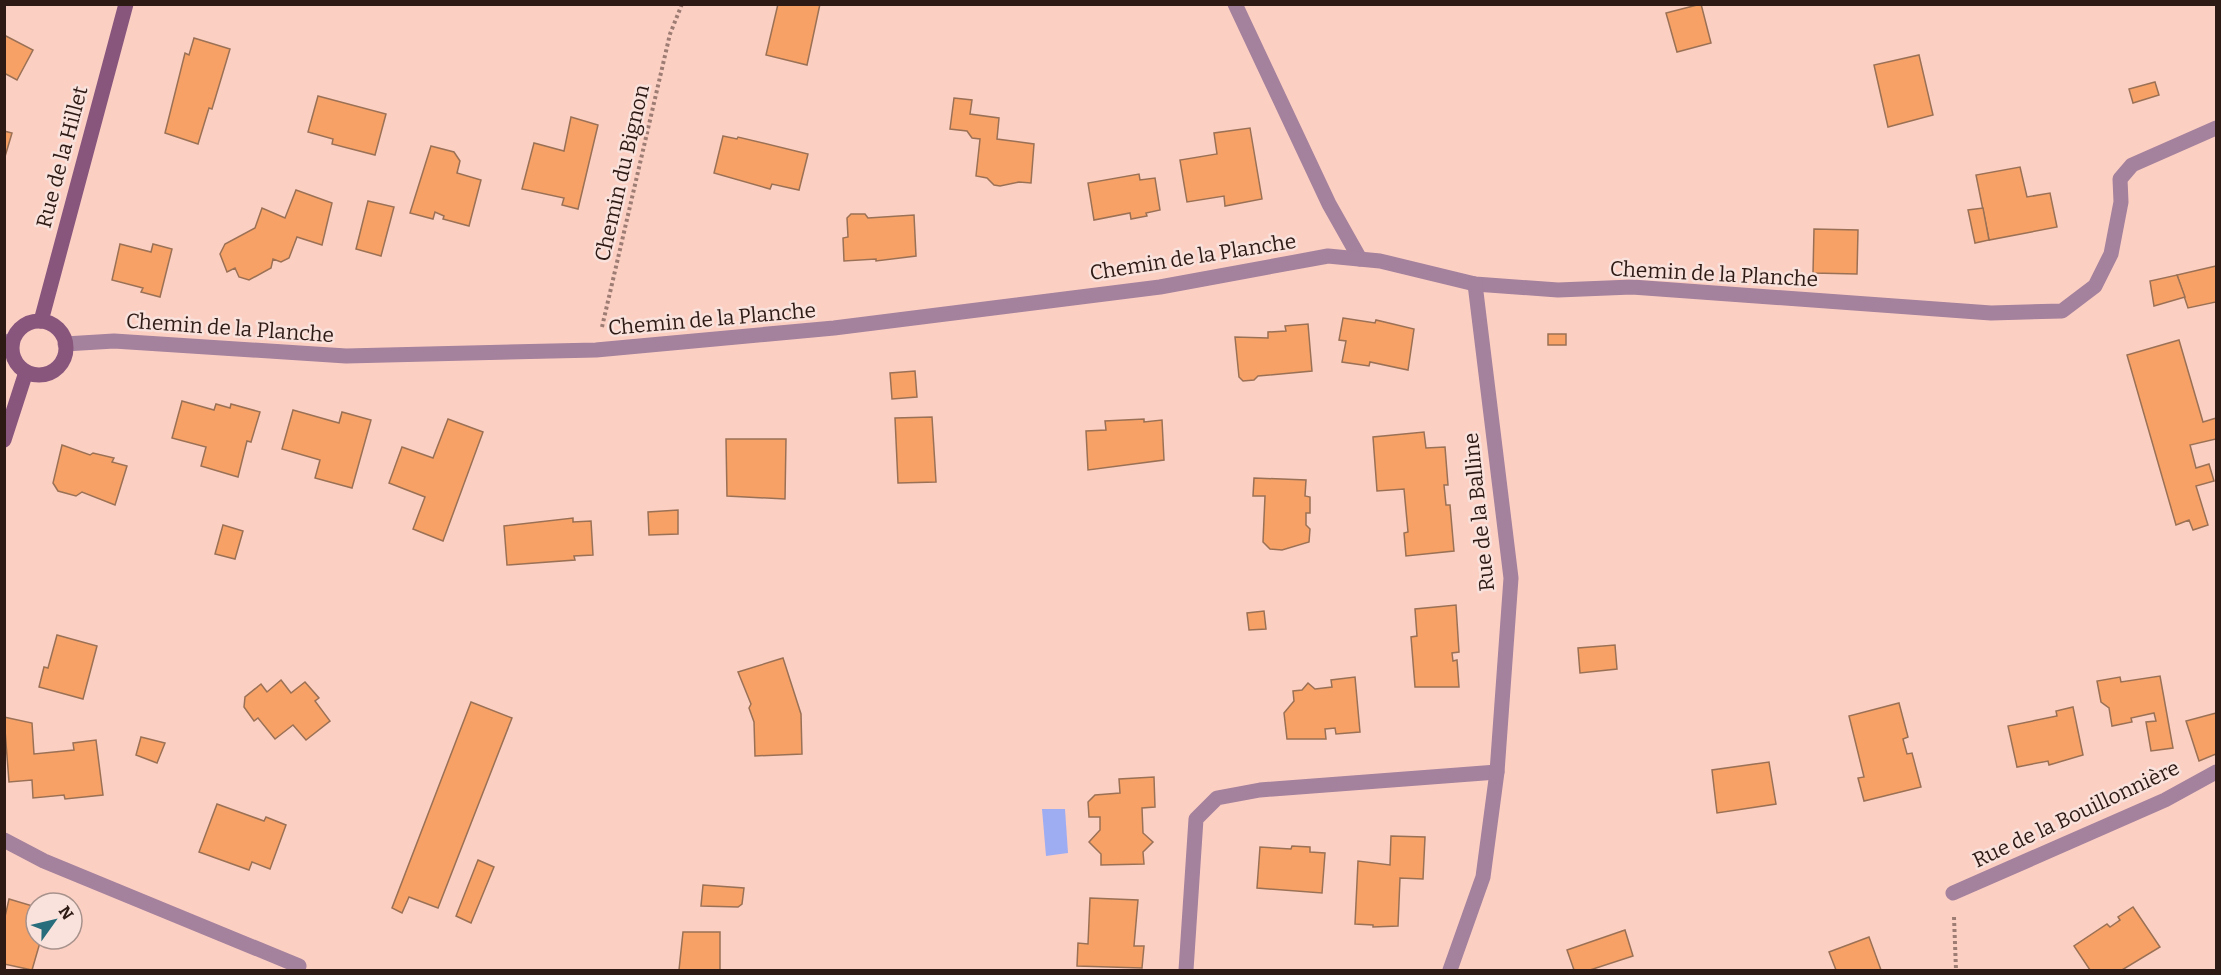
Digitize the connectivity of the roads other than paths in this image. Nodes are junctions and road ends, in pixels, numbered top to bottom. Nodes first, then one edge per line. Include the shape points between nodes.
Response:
1 (126, 4) edge
2 (1236, 4) edge
3 (2217, 128) edge
4 (1360, 259) junction
5 (1475, 284) junction
6 (41, 321) junction
7 (8, 342) edge
8 (65, 344) junction
9 (26, 372) junction
10 (4, 440) edge
11 (1497, 772) junction
12 (2217, 772) edge
13 (4, 840) edge
14 (1953, 893) road end
15 (299, 966) dead end
16 (1186, 970) edge
17 (1450, 970) edge

1 - 6 street, Rue de la Hillet
2 - 4 street via 1329,204
3 - 5 street, Chemin de la Planche via 2132,165 2120,179 2121,202 2111,254 2095,286 2062,311 1991,313 1632,287 1558,290
4 - 5 street, Chemin de la Planche
4 - 8 street, Chemin de la Planche via 1328,256 1149,288 834,328 596,350 346,356 114,341
5 - 11 street, Rue de la Balline via 1511,578
6 - 7 street via 22,327
6 - 8 street via 57,328
7 - 9 street via 15,360
8 - 9 street via 65,354 54,370 36,375
9 - 10 street
11 - 16 street via 1260,790 1217,798 1196,819
11 - 17 street, Rue de la Balline via 1483,876
12 - 14 street, Rue de la Bouillonnière via 2165,800
13 - 15 street via 44,861

